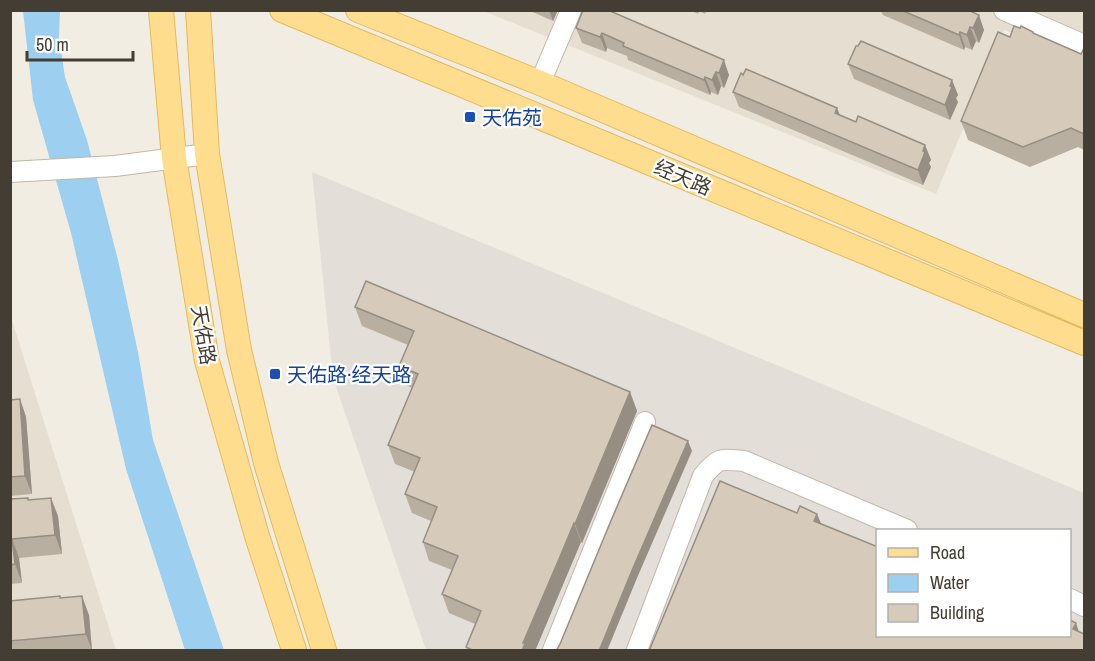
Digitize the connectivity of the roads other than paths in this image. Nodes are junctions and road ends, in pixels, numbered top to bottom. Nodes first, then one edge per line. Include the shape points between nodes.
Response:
1 (161, 10) edge
2 (198, 10) edge
3 (282, 10) edge
4 (358, 10) edge
5 (571, 10) edge
6 (1004, 10) edge
7 (1084, 45) edge
8 (540, 83) junction
9 (207, 154) junction
10 (174, 158) junction
11 (20, 172) edge
12 (1084, 315) edge
13 (1084, 343) edge
14 (645, 422) dead end
15 (902, 529) edge
16 (294, 651) edge
17 (324, 651) edge
18 (553, 651) edge
19 (637, 651) edge

1 - 10 main road, 天佑路
2 - 9 main road, 天佑路
3 - 13 main road, 经天路
4 - 8 main road, 经天路
5 - 8 street
6 - 7 street
8 - 12 main road, 经天路
9 - 10 street
9 - 17 main road, 天佑路 via 238,350 266,463
10 - 11 street
10 - 16 main road, 天佑路 via 207,361
14 - 18 street
15 - 19 street via 744,461 724,459 714,463 704,476

